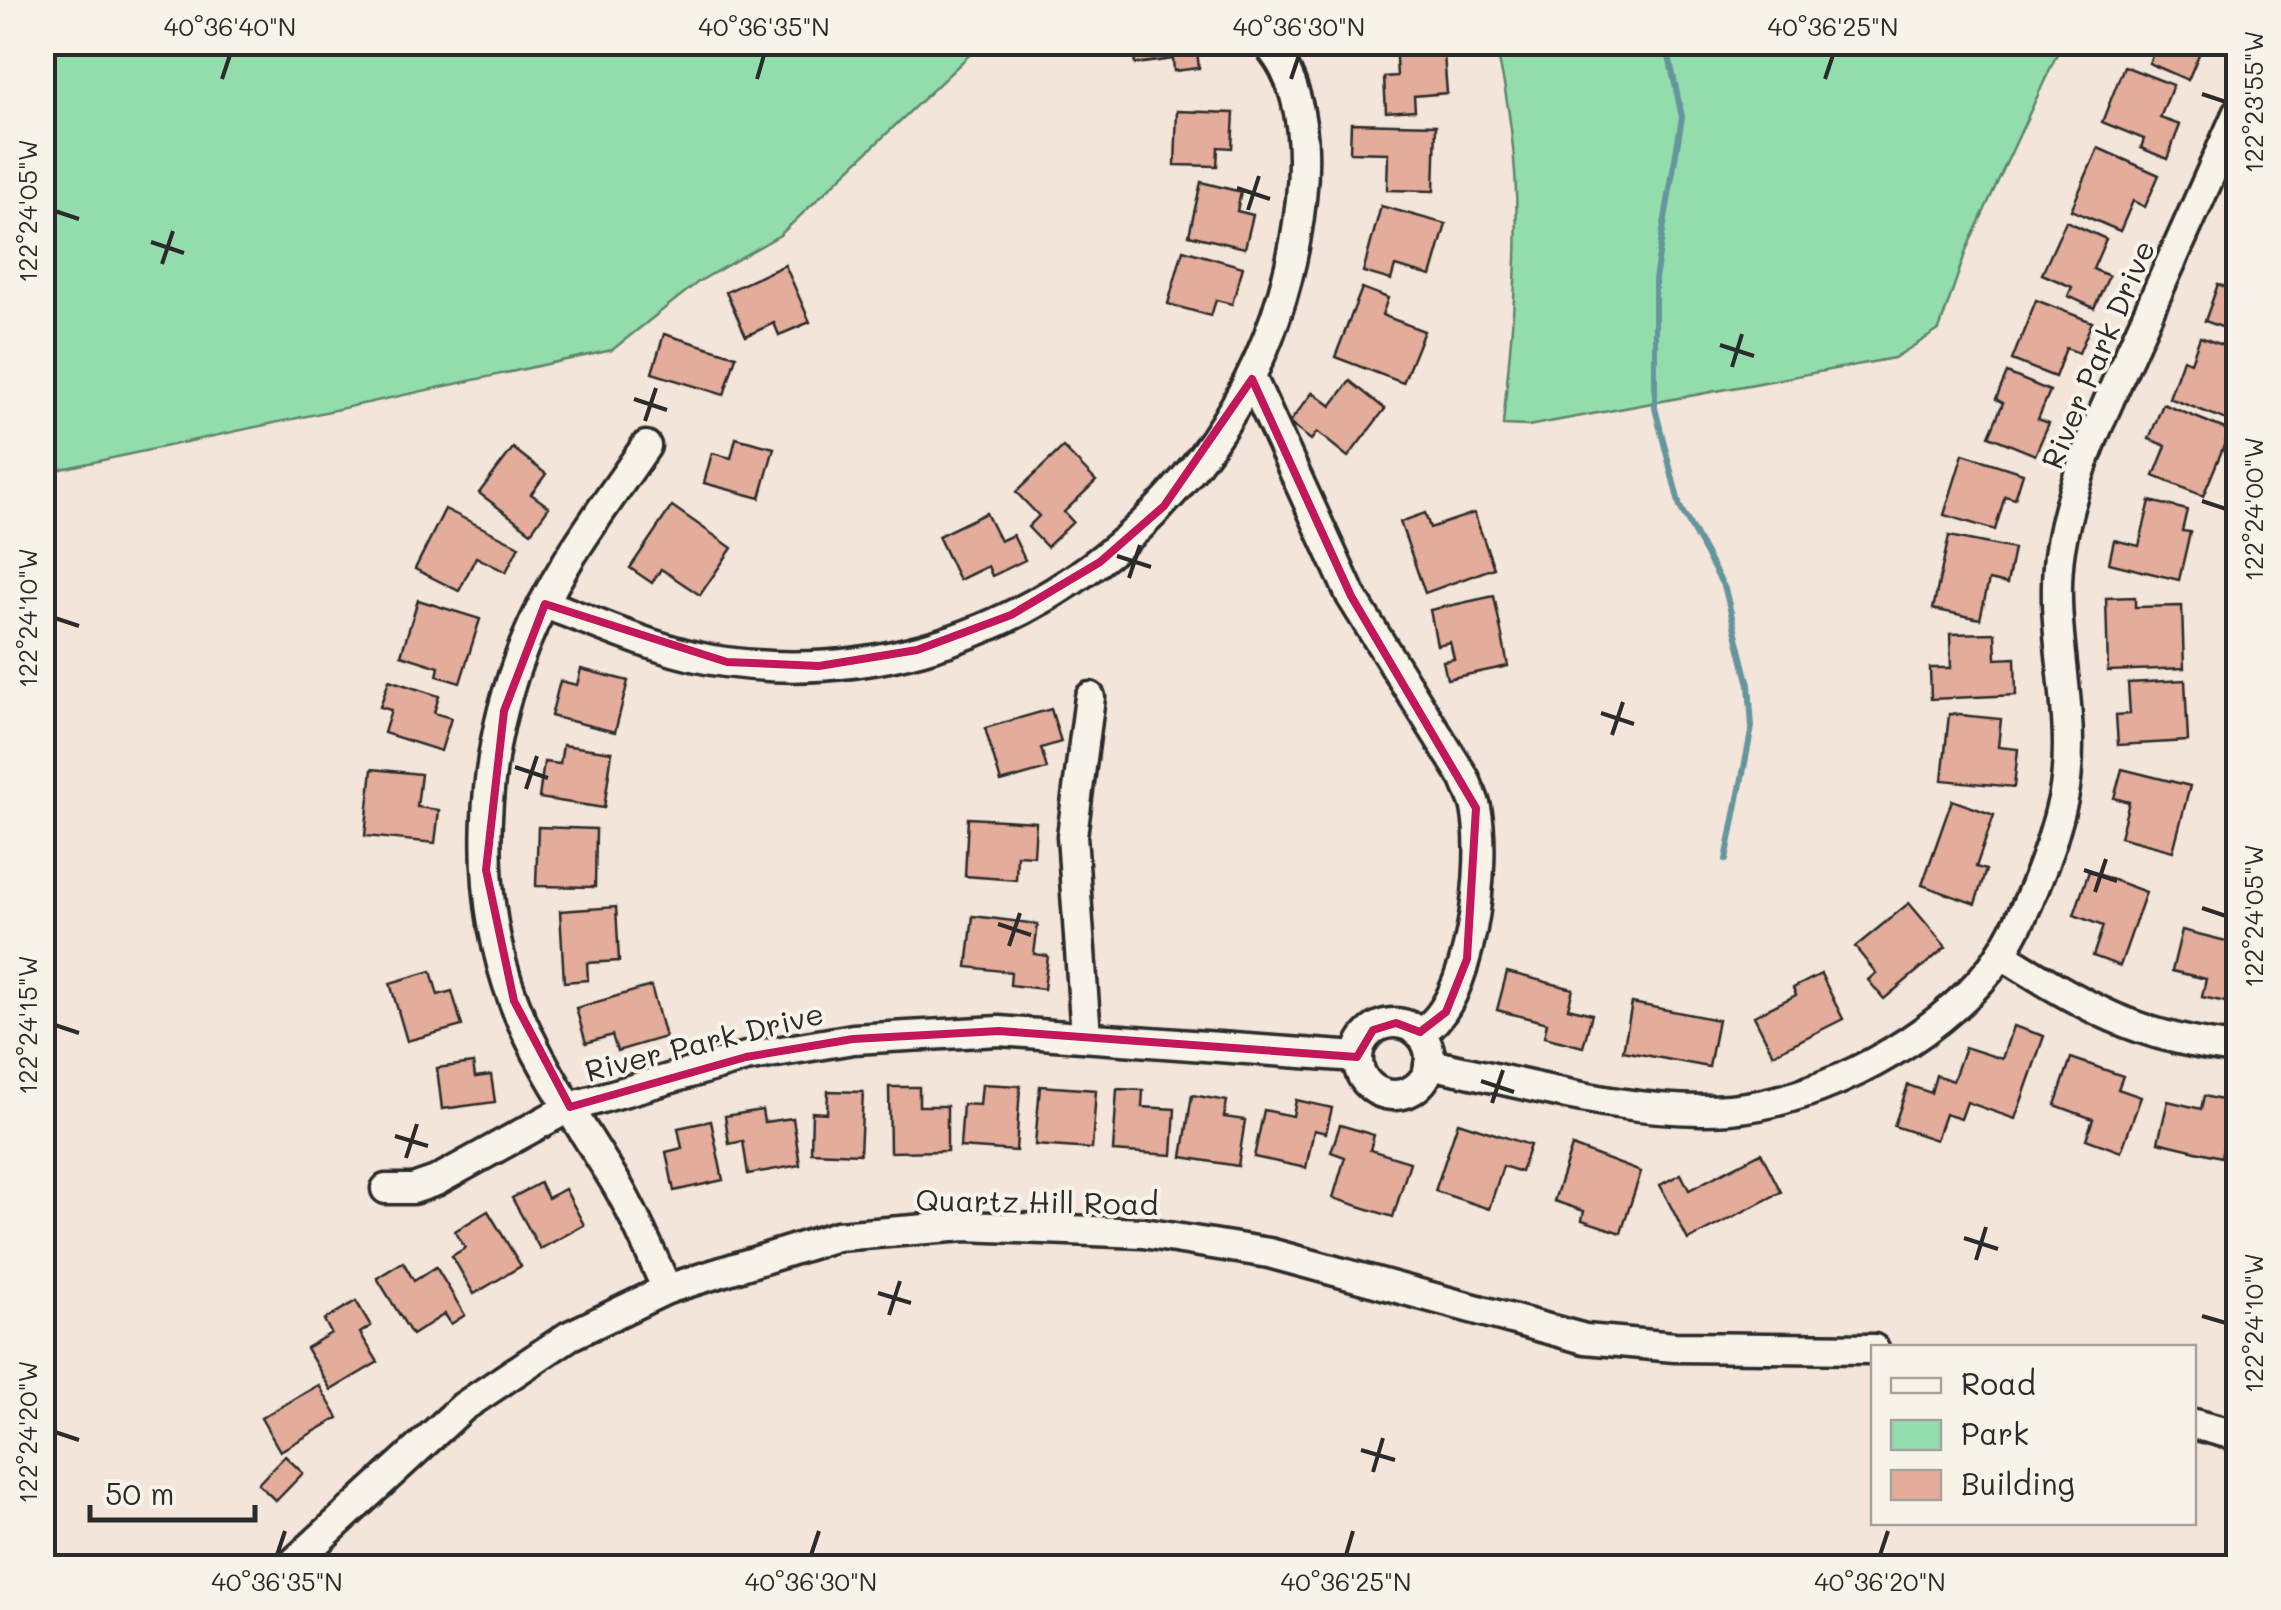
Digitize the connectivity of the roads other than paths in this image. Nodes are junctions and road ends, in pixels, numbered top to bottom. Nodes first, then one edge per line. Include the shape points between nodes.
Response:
1 (1268, 46) dead end
2 (2237, 120) edge
3 (1252, 380) junction
4 (646, 446) dead end
5 (544, 604) junction
6 (1090, 698) dead end
7 (2001, 954) junction
8 (1420, 1032) junction
9 (1086, 1036) junction
10 (2238, 1048) edge
11 (1358, 1057) junction
12 (1429, 1064) junction
13 (570, 1107) junction
14 (386, 1189) dead end
15 (668, 1289) junction
16 (1871, 1348) edge
17 (2196, 1425) edge
18 (2238, 1436) edge
19 (288, 1568) edge

1 - 3 street via 1297,102 1302,181 1287,283
2 - 7 street, River Park Drive via 2072,496 2056,595 2067,720 2063,798
3 - 5 street via 1211,448 1164,506 1100,562 1022,610 917,650 820,666 727,662 673,651
3 - 8 street via 1351,596 1465,779 1476,808 1466,960 1446,1012
4 - 5 street
5 - 13 street via 504,710 490,783 486,870 494,932 514,1001
6 - 9 street via 1072,836
7 - 10 street via 2108,1018 2171,1038
7 - 12 street, River Park Drive via 1912,1038 1841,1079 1731,1109 1646,1107
8 - 11 street via 1384,1025 1365,1038
8 - 12 street
9 - 11 street, River Park Drive
9 - 13 street, River Park Drive via 999,1032 852,1039 746,1057
11 - 12 street via 1366,1082 1386,1094 1409,1092
13 - 14 street, River Park Drive via 436,1181
13 - 15 street
15 - 16 street, Quartz Hill Road via 837,1236 952,1227 1063,1229 1142,1233 1269,1253 1585,1339 1674,1347
15 - 19 street, Quartz Hill Road via 569,1336 463,1407
17 - 18 street

